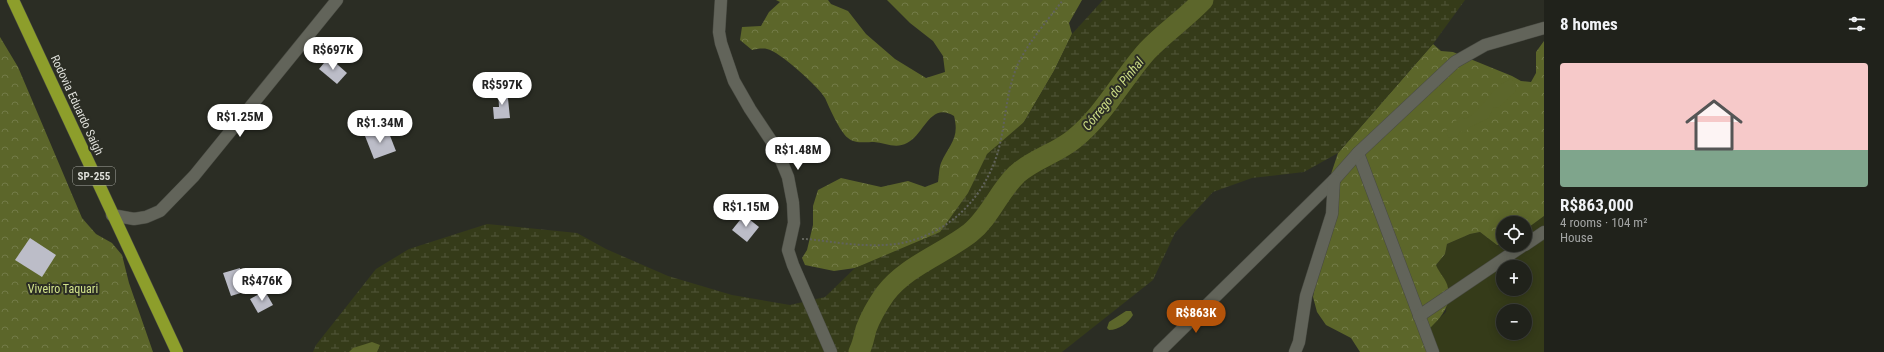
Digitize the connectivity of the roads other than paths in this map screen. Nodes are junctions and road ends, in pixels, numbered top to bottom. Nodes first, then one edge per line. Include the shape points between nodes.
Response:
1 (12, 0) edge
2 (337, 0) edge
3 (722, 0) edge
4 (1544, 28) edge
5 (1358, 153) junction
6 (1334, 180) junction
7 (112, 215) junction
8 (1544, 232) edge
9 (1532, 240) edge
10 (1515, 252) edge
11 (1419, 316) junction
12 (177, 352) edge
13 (831, 352) edge
14 (1159, 352) edge
15 (1295, 352) edge
16 (1433, 352) edge

1 - 7 highway, Rodovia Eduardo Saigh / SP-255
2 - 7 street via 194,176 160,211 140,218
3 - 13 street via 720,37 734,81 776,148 788,177 794,223 788,250 792,265
4 - 5 street via 1485,45 1468,53
5 - 6 street
5 - 11 street
6 - 14 street
6 - 15 street via 1332,214 1306,296
7 - 12 highway, Rodovia Eduardo Saigh / SP-255
8 - 9 street
10 - 11 street
11 - 16 street

